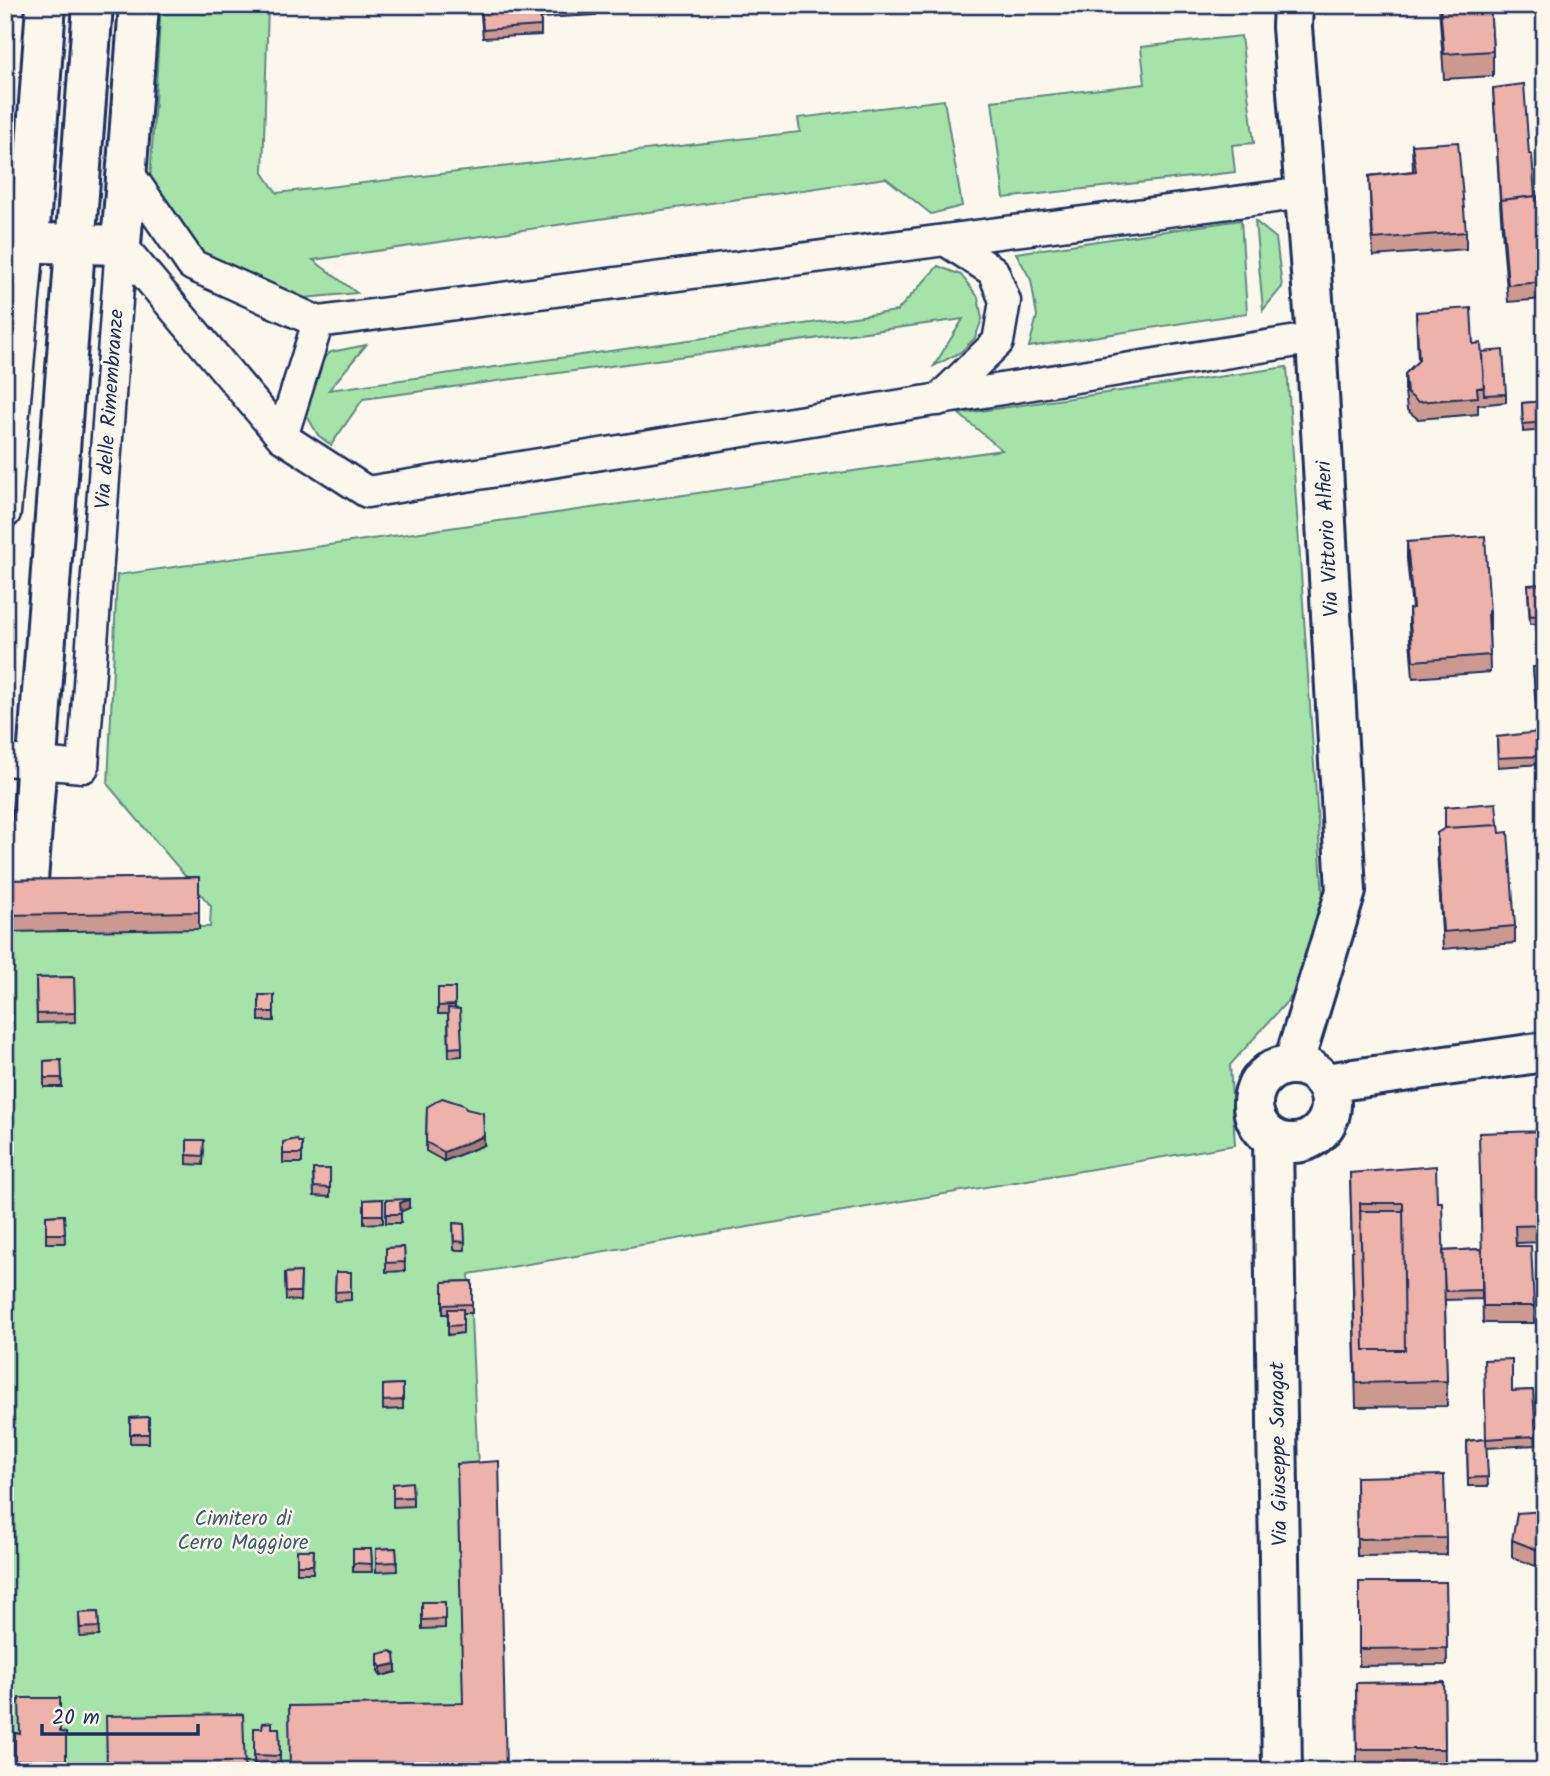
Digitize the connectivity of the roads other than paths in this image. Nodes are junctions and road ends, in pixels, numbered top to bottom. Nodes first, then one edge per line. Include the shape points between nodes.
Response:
1 (46, 5) edge
2 (93, 5) edge
3 (139, 5) edge
4 (1293, 5) edge
5 (127, 172) junction
6 (1305, 193) junction
7 (945, 240) junction
8 (17, 242) edge
9 (75, 244) junction
10 (121, 244) junction
11 (318, 322) junction
12 (1316, 338) junction
13 (939, 400) junction
14 (282, 437) junction
15 (5, 513) edge
16 (21, 762) edge
17 (27, 894) edge
18 (1545, 1052) edge
19 (1309, 1074) junction
20 (1273, 1138) junction
21 (1282, 1771) edge

1 - 8 street
2 - 9 street
3 - 5 street, Via delle Rimembranze
4 - 6 street, Via Vittorio Alfieri
5 - 10 street, Via delle Rimembranze
5 - 11 lane via 192,265
6 - 7 lane
6 - 12 street, Via Vittorio Alfieri
7 - 11 lane
7 - 13 lane via 993,271 1004,300 998,342
8 - 9 street
8 - 15 lane
9 - 10 street
9 - 16 street
10 - 14 lane
10 - 16 lane, Via delle Rimembranze via 83,767
11 - 14 lane
12 - 13 lane
12 - 19 street, Via Vittorio Alfieri via 1346,891
13 - 14 lane via 367,492
16 - 17 street
18 - 19 street
19 - 20 street via 1330,1095 1331,1108 1320,1131 1297,1143
19 - 20 street via 1280,1066 1259,1081 1254,1093 1256,1119
20 - 21 street, Via Giuseppe Saragat

